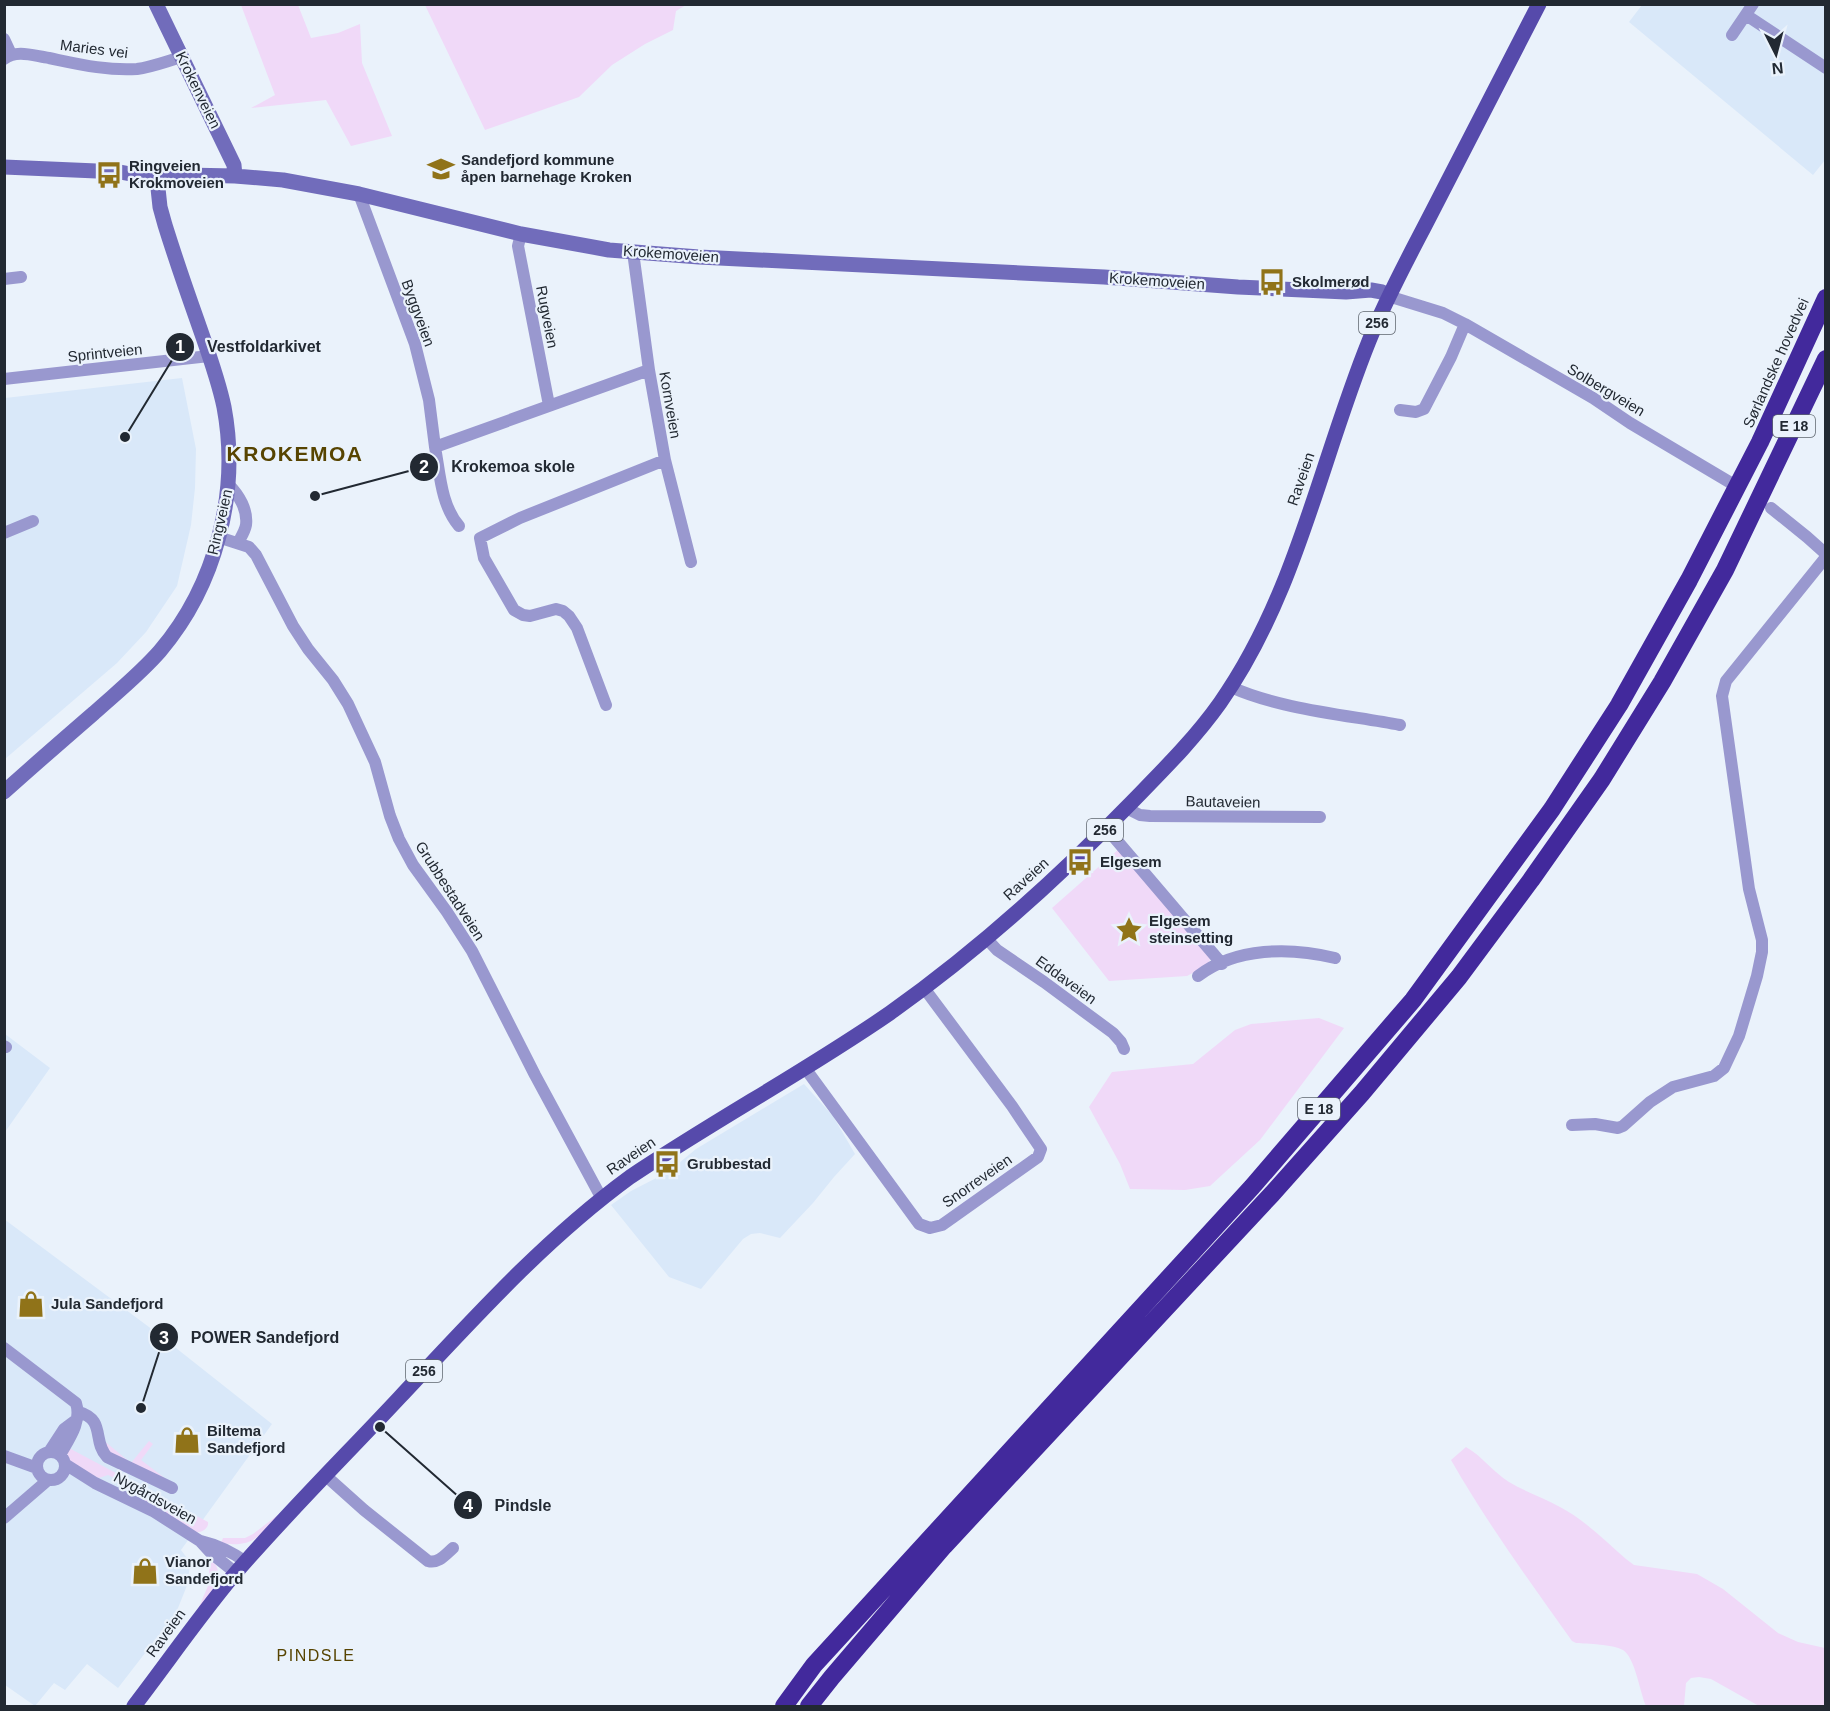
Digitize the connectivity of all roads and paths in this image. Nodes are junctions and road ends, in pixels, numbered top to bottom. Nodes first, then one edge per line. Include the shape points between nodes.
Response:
1 (156, 4) edge
2 (1539, 4) edge
3 (1749, 10) edge
4 (1732, 35) dead end
5 (4, 39) edge
6 (8, 57) edge
7 (182, 57) junction
8 (1826, 68) edge
9 (4, 167) edge
10 (235, 176) junction
11 (157, 179) junction
12 (359, 194) junction
13 (521, 234) junction
14 (633, 252) junction
15 (21, 277) dead end
16 (4, 279) edge
17 (1388, 296) junction
18 (1826, 298) edge
19 (1465, 324) junction
20 (209, 356) junction
21 (1826, 359) edge
22 (4, 370) edge
23 (649, 370) junction
24 (5, 379) edge
25 (549, 405) junction
26 (1400, 410) dead end
27 (435, 447) junction
28 (665, 460) junction
29 (1731, 483) dead end
30 (229, 485) junction
31 (1767, 501) junction
32 (33, 521) dead end
33 (459, 526) dead end
34 (4, 533) edge
35 (218, 537) junction
36 (238, 543) junction
37 (1826, 556) edge
38 (691, 562) dead end
39 (1231, 687) junction
40 (606, 705) dead end
41 (1400, 725) dead end
42 (6, 789) edge
43 (1126, 808) junction
44 (1320, 817) dead end
45 (1107, 829) junction
46 (986, 938) junction
47 (1335, 958) dead end
48 (1222, 964) junction
49 (1198, 976) dead end
50 (924, 988) junction
51 (1124, 1050) dead end
52 (805, 1068) junction
53 (1572, 1125) dead end
54 (602, 1199) junction
55 (4, 1348) edge
56 (77, 1416) junction
57 (6, 1456) edge
58 (50, 1466) junction
59 (326, 1476) junction
60 (172, 1488) dead end
61 (4, 1518) edge
62 (453, 1548) dead end
63 (241, 1567) junction
64 (134, 1707) edge
65 (784, 1707) edge
66 (810, 1707) edge

1 - 7 main road, Krokenveien
2 - 17 main road, Raveien / 256
3 - 4 street
3 - 8 street
5 - 6 street
6 - 7 street, Maries vei via 24,54 101,68 138,69
7 - 10 main road, Krokenveien via 234,165
9 - 11 main road, Krokemoveien via 120,172
10 - 11 main road, Krokemoveien
10 - 12 main road, Krokemoveien
11 - 20 main road, Ringveien via 165,225
12 - 13 main road, Krokemoveien
12 - 27 street, Byggveien via 415,344 429,400
13 - 14 main road, Krokemoveien
13 - 25 street, Rugveien via 518,246
14 - 17 main road, Krokemoveien via 1346,292 1380,300
14 - 23 street, Kornveien
15 - 16 street
17 - 19 street, Solbergveien
17 - 39 main road, Raveien / 256 via 1359,367 1279,596
18 - 65 highway, Sørlandske hovedvei / E 18 via 1760,442 1619,705 1552,809 1413,1000 1251,1187 814,1665
19 - 26 street via 1424,409
19 - 29 street, Solbergveien
20 - 24 street, Sprintveien
20 - 30 main road, Ringveien via 224,409
21 - 31 highway, E 18
22 - 24 street
23 - 25 street
23 - 28 street, Kornveien
25 - 27 street
27 - 33 street, Byggveien via 445,503
28 - 38 street, Kornveien
28 - 40 street via 480,538 484,558 514,610 530,616 556,609 566,612 577,628
30 - 35 main road, Ringveien
30 - 36 street via 241,501 246,518
31 - 37 street
31 - 66 highway, E 18 via 1602,779 1459,977 1272,1194 944,1546
32 - 34 street
35 - 36 street, Grubbestadveien
35 - 42 main road, Ringveien via 196,596 161,650
36 - 54 street, Grubbestadveien via 256,555 293,626 348,704 377,769 399,839 472,951
37 - 53 street via 1726,681 1722,696 1749,889 1762,940 1756,976 1724,1068 1714,1076 1673,1087 1618,1128
39 - 41 street via 1279,702
39 - 43 main road, Raveien / 256 via 1184,748
43 - 44 street, Bautaveien via 1149,816
43 - 45 main road, Raveien / 256
45 - 46 main road, Raveien / 256
45 - 48 street
46 - 50 main road, Raveien / 256
46 - 51 street, Eddaveien via 1113,1033
47 - 48 street via 1271,951
48 - 49 street
50 - 52 main road, Raveien / 256
50 - 52 street, Snorreveien via 1041,1149 1038,1157 942,1225 930,1228 919,1224
52 - 54 main road, Raveien / 256 via 651,1163
54 - 59 main road, Raveien / 256 via 510,1281
55 - 56 street, Nygårdsveien via 68,1395 76,1403
56 - 58 street via 64,1429
56 - 60 street, Nygårdsveien via 88,1415 93,1419 101,1450 107,1457
57 - 58 street
58 - 61 street
58 - 63 street, Nygårdsveien via 95,1483 153,1511 200,1541 237,1555
59 - 62 street via 428,1561 439,1560
59 - 63 main road, Raveien / 256
63 - 64 main road, Raveien / 256

